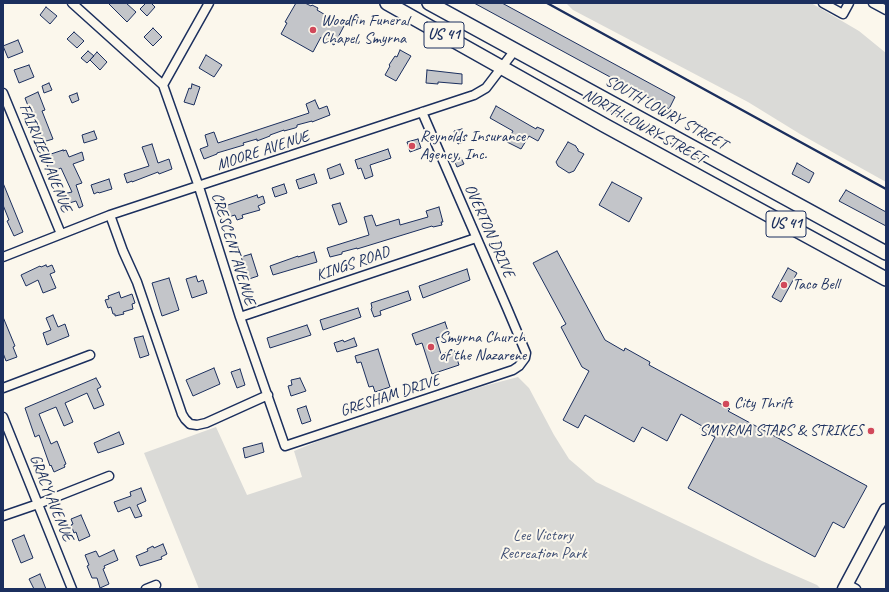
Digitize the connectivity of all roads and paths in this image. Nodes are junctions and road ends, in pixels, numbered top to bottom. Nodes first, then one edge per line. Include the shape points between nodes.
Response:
1 (72, 3) edge
2 (209, 3) edge
3 (387, 3) edge
4 (429, 3) edge
5 (823, 3) edge
6 (849, 3) edge
7 (873, 3) edge
8 (886, 10) edge
9 (515, 50) junction
10 (501, 68) junction
11 (163, 85) junction
12 (3, 93) edge
13 (422, 112) junction
14 (695, 149) junction
15 (686, 169) junction
16 (199, 187) junction
17 (110, 215) junction
18 (61, 234) junction
19 (476, 238) junction
20 (886, 253) edge
21 (3, 257) edge
22 (886, 278) edge
23 (240, 317) junction
24 (90, 355) dead end
25 (524, 362) joint
26 (3, 388) edge
27 (268, 395) junction
28 (3, 417) edge
29 (285, 446) joint
30 (108, 476) dead end
31 (38, 504) junction
32 (886, 510) edge
33 (3, 516) edge
34 (156, 585) dead end
35 (849, 587) edge
36 (72, 589) edge
37 (146, 589) edge

1 - 11 street, CRESCENT AVENUE
2 - 11 street
3 - 10 main road, NORTH LOWRY STREET / US 41
4 - 9 main road, SOUTH LOWRY STREET / US 41
5 - 6 street via 843,14
7 - 8 street
9 - 10 street, MOORE AVENUE
9 - 14 main road, SOUTH LOWRY STREET / US 41
10 - 13 street, MOORE AVENUE via 481,92
10 - 15 main road, NORTH LOWRY STREET / US 41
11 - 16 street, CRESCENT AVENUE
12 - 18 street, FAIRVIEW AVENUE
13 - 16 street, MOORE AVENUE
13 - 19 street, OVERTON DRIVE
14 - 15 main road
14 - 20 main road, SOUTH LOWRY STREET / US 41
15 - 22 main road, NORTH LOWRY STREET / US 41
16 - 17 street, MOORE AVENUE
16 - 23 street, CRESCENT AVENUE
17 - 18 street, MOORE AVENUE
17 - 27 street via 137,282 185,420 197,425 206,423
18 - 21 street, MOORE AVENUE
19 - 23 street, KINGS ROAD
19 - 25 street, OVERTON DRIVE via 526,353
23 - 27 street, CRESCENT AVENUE
24 - 26 street
25 - 29 street, GRESHAM DRIVE via 502,374
27 - 29 street, CRESCENT AVENUE
28 - 31 street, GRACY AVENUE
30 - 31 street
31 - 33 street
31 - 36 street, GRACY AVENUE
32 - 35 street
34 - 37 street

